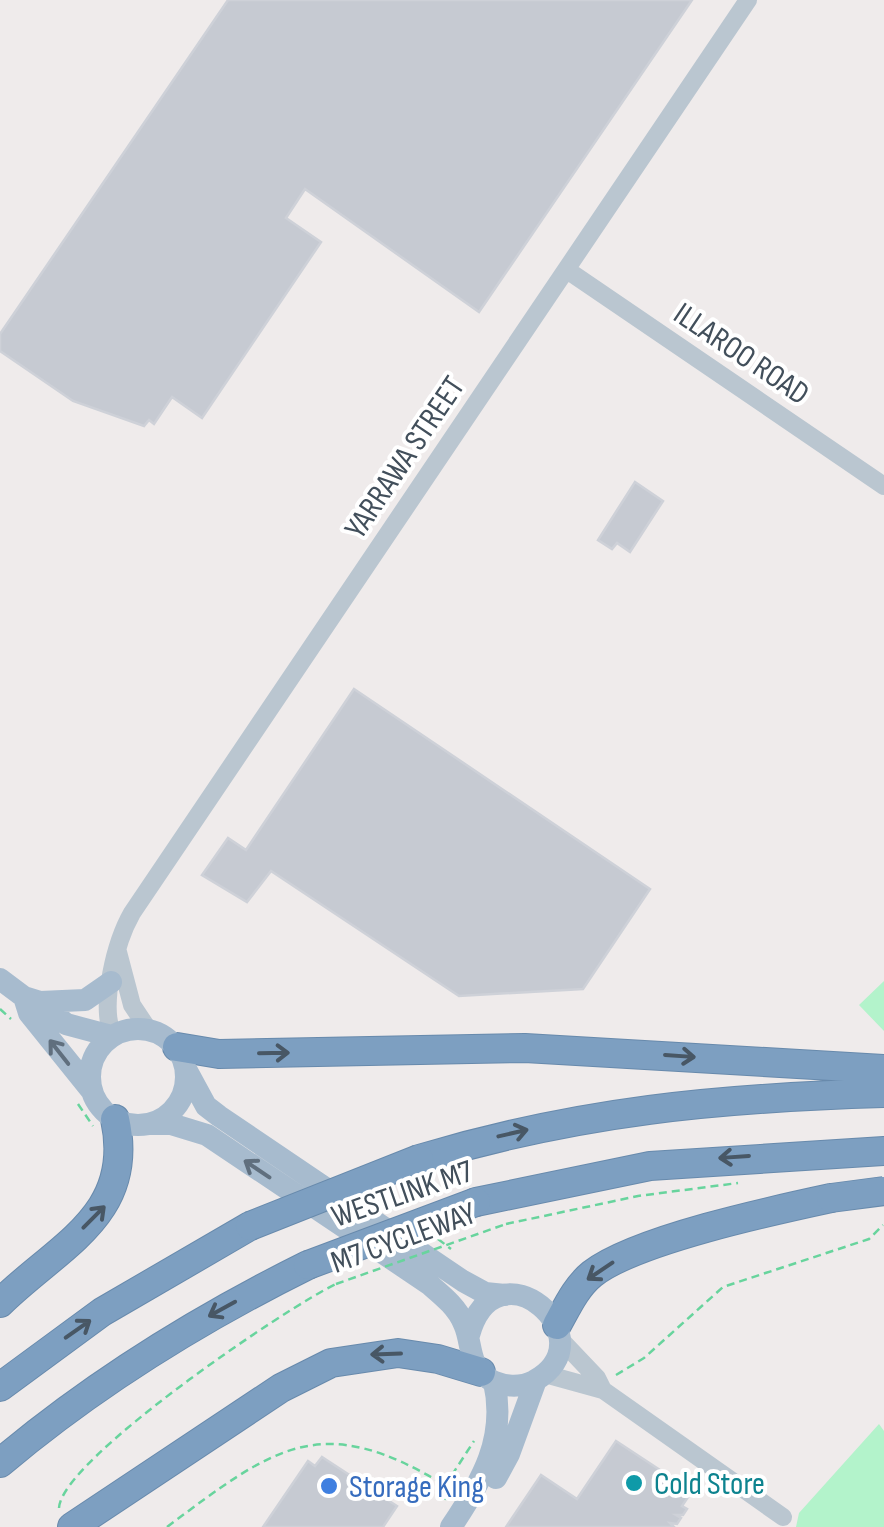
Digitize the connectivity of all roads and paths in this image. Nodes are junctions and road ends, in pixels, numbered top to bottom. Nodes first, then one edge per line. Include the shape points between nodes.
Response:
1 (748, 0) edge
2 (567, 270) junction
3 (884, 486) edge
4 (118, 952) junction
5 (0, 979) edge
6 (111, 982) junction
7 (32, 999) junction
8 (148, 1029) junction
9 (112, 1036) junction
10 (182, 1059) junction
11 (884, 1069) edge
12 (831, 1080) junction
13 (91, 1090) junction
14 (884, 1093) edge
15 (115, 1120) junction
16 (150, 1124) junction
17 (884, 1150) edge
18 (743, 1182) dead end
19 (880, 1204) edge
20 (883, 1225) edge
21 (508, 1295) junction
22 (0, 1303) edge
23 (558, 1332) junction
24 (468, 1335) junction
25 (488, 1377) junction
26 (541, 1377) junction
27 (607, 1384) junction
28 (0, 1387) edge
29 (475, 1439) dead end
30 (0, 1463) edge
31 (475, 1492) junction
32 (783, 1517) dead end
33 (76, 1519) edge
34 (167, 1527) edge
35 (452, 1527) edge

1 - 2 street, YARRAWA STREET
2 - 3 street, ILLAROO ROAD
2 - 4 street, YARRAWA STREET via 132,913
4 - 6 street, YARRAWA STREET
4 - 8 street via 132,1004
5 - 7 main road
6 - 7 main road via 85,1000
6 - 9 street, YARRAWA STREET
7 - 9 main road via 66,1024
13 -> 7 main road via 29,1013
8 - 9 main road
8 - 10 main road
9 - 13 main road via 93,1060
10 -> 12 highway via 544,1048
10 - 16 main road via 182,1098
10 - 21 main road via 206,1106 250,1138 462,1281
11 - 12 highway
12 - 14 highway, WESTLINK M7
28 -> 12 highway, WESTLINK M7, bridge via 102,1312 250,1226 420,1159 565,1121
13 - 15 main road
15 - 16 main road
22 -> 15 highway via 105,1208 119,1174
24 -> 16 main road via 460,1315 429,1284 237,1155 196,1130
17 -> 30 highway, WESTLINK M7, bridge via 650,1166 476,1202 308,1265 142,1357
18 - 33 path, M7 CYCLEWAY, bridge via 506,1224 336,1284 290,1308 145,1415 69,1481 60,1500
19 - 20 path
19 -> 23 highway, bridge via 832,1198 604,1265 578,1287
20 - 27 path via 870,1239 723,1287
21 - 23 main road via 538,1302
21 - 24 main road via 482,1308
23 - 26 main road via 556,1358
23 - 27 street
24 - 25 main road via 470,1355
25 - 26 main road via 516,1386
25 - 31 main road via 500,1430
25 -> 33 highway via 398,1353 330,1362
26 - 27 street
26 - 31 main road via 509,1454 494,1480
27 - 32 street
29 - 34 path via 448,1487 377,1450 331,1443 290,1447
31 - 35 main road

